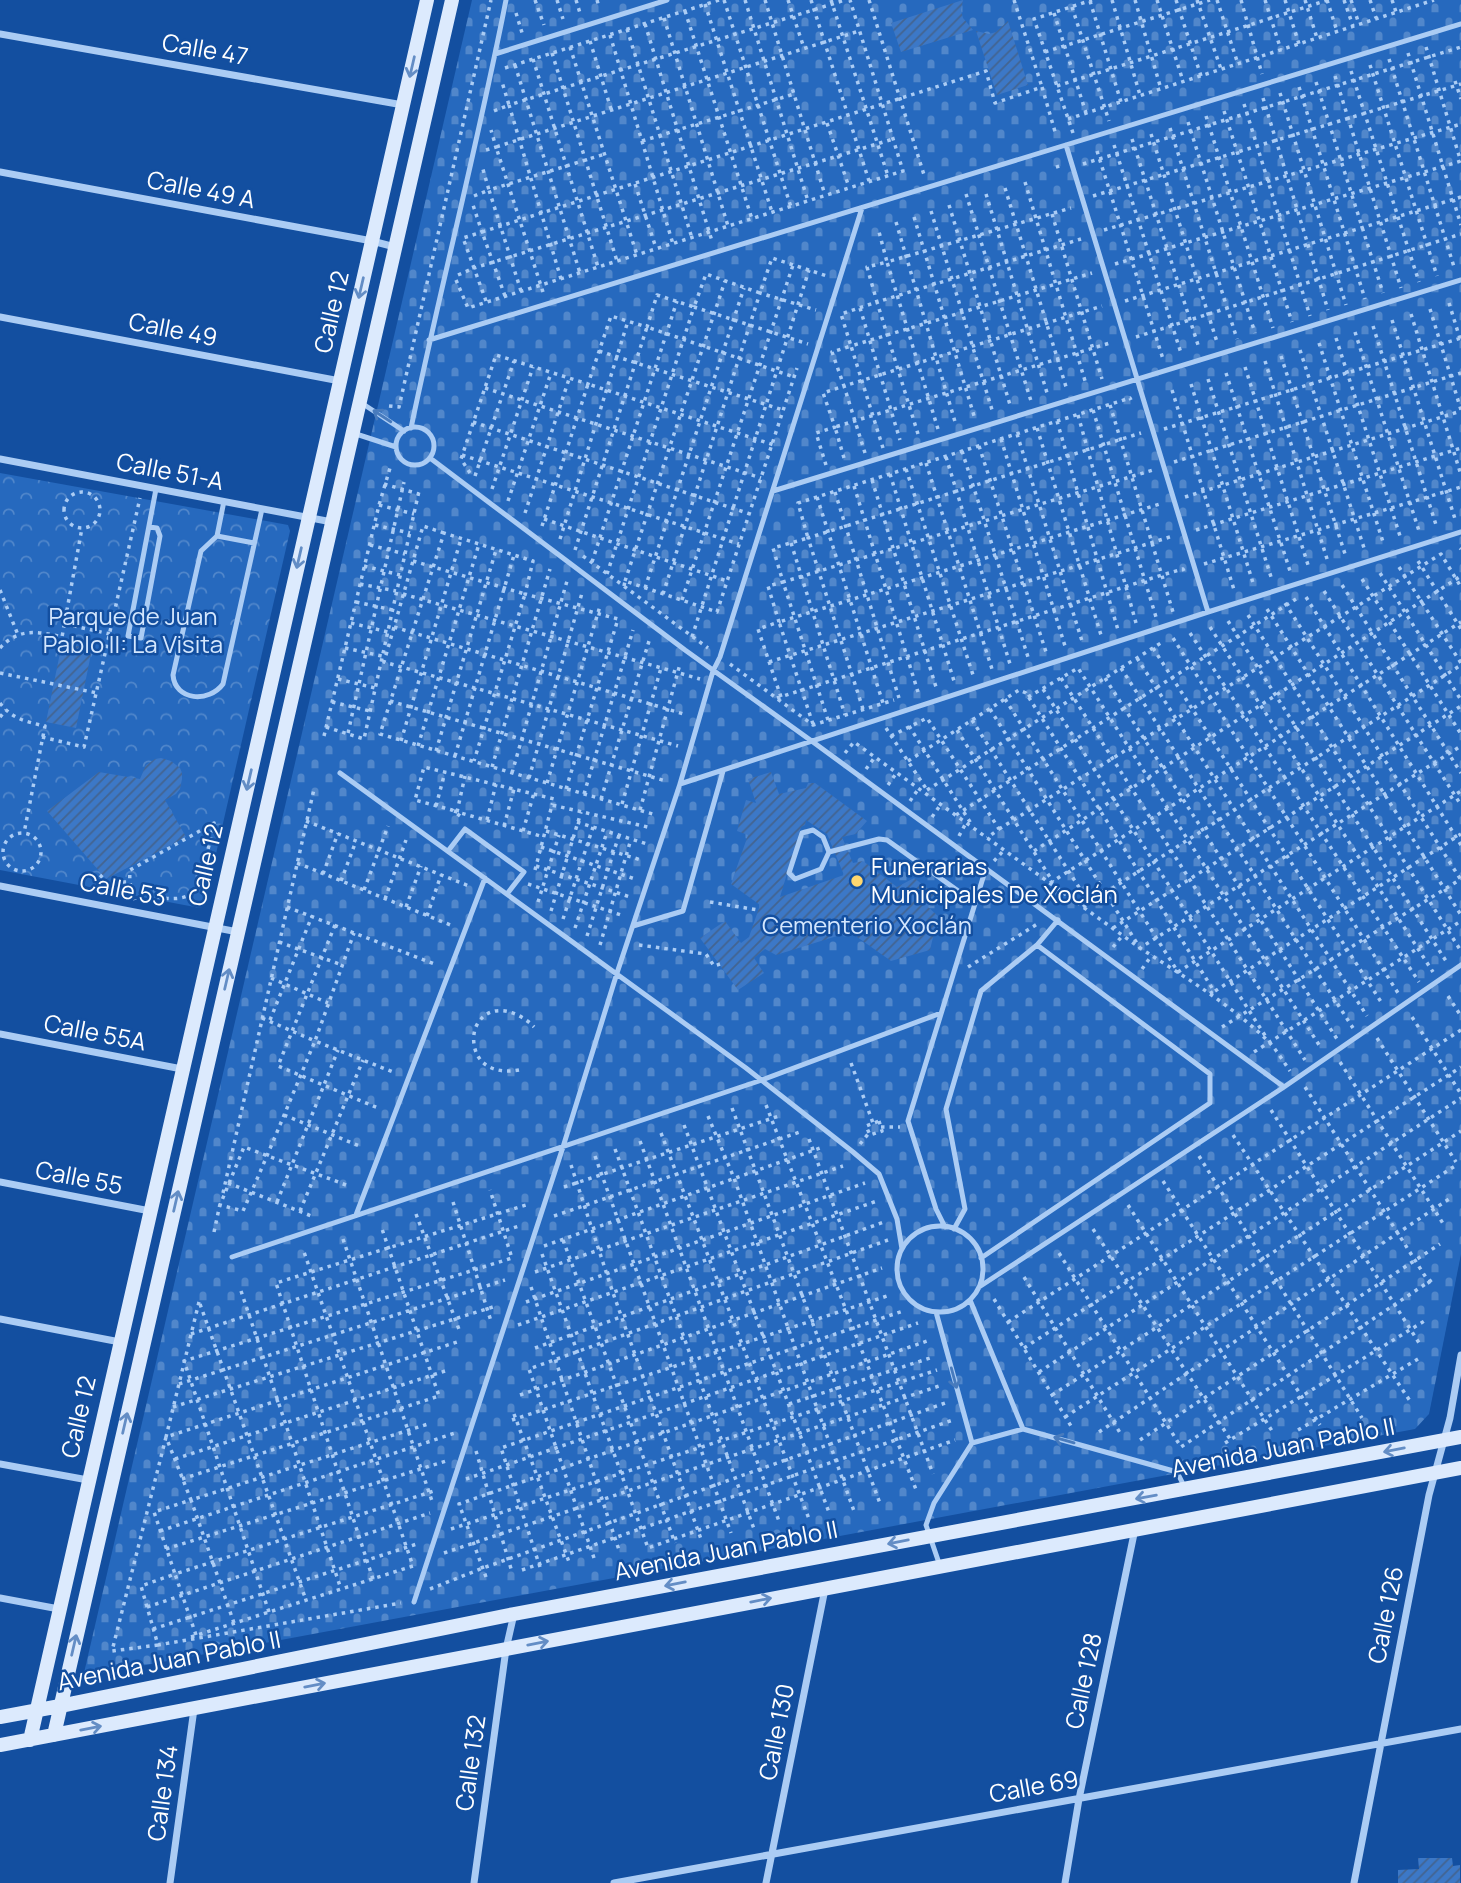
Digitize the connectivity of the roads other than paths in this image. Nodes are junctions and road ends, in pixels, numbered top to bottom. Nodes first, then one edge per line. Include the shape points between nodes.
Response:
1 (427, 0) edge
2 (452, 0) edge
3 (506, 0) edge
4 (667, 0) edge
5 (1461, 24) edge
6 (0, 34) edge
7 (495, 54) junction
8 (403, 105) junction
9 (1063, 146) junction
10 (0, 172) edge
11 (862, 208) junction
12 (372, 241) junction
13 (395, 247) junction
14 (1461, 280) edge
15 (0, 317) edge
16 (429, 340) junction
17 (1139, 380) junction
18 (340, 381) junction
19 (360, 402) junction
20 (411, 428) junction
21 (404, 431) junction
22 (353, 433) junction
23 (396, 447) junction
24 (430, 458) junction
25 (0, 459) edge
26 (156, 489) junction
27 (774, 491) junction
28 (223, 501) junction
29 (262, 509) junction
30 (309, 517) junction
31 (332, 522) junction
32 (149, 527) junction
33 (1459, 529) edge
34 (217, 536) junction
35 (254, 543) junction
36 (1208, 612) junction
37 (713, 671) junction
38 (813, 742) junction
39 (723, 772) junction
40 (340, 773) dead end
41 (680, 784) junction
42 (448, 851) junction
43 (829, 852) junction
44 (986, 868) junction
45 (485, 878) junction
46 (0, 886) edge
47 (508, 894) junction
48 (975, 903) junction
49 (1058, 920) junction
50 (633, 926) junction
51 (215, 927) junction
52 (238, 932) junction
53 (1037, 946) junction
54 (1461, 965) edge
55 (617, 973) junction
56 (941, 1013) junction
57 (0, 1034) edge
58 (182, 1069) junction
59 (762, 1080) junction
60 (1284, 1087) junction
61 (563, 1147) junction
62 (0, 1182) edge
63 (150, 1211) junction
64 (356, 1215) junction
65 (945, 1227) junction
66 (954, 1229) junction
67 (902, 1249) junction
68 (139, 1256) junction
69 (232, 1257) dead end
70 (981, 1258) junction
71 (163, 1259) junction
72 (979, 1287) junction
73 (970, 1300) junction
74 (936, 1312) junction
75 (0, 1319) edge
76 (120, 1342) junction
77 (1461, 1355) edge
78 (1023, 1429) junction
79 (1461, 1437) edge
80 (1444, 1440) junction
81 (972, 1443) junction
82 (0, 1464) edge
83 (1461, 1468) edge
84 (1435, 1472) junction
85 (88, 1480) junction
86 (1186, 1490) junction
87 (1135, 1528) junction
88 (929, 1536) junction
89 (940, 1566) junction
90 (826, 1588) junction
91 (0, 1598) edge
92 (414, 1602) dead end
93 (59, 1609) junction
94 (514, 1614) junction
95 (506, 1649) junction
96 (60, 1706) junction
97 (194, 1709) junction
98 (36, 1710) junction
99 (0, 1717) edge
100 (1461, 1730) edge
101 (54, 1735) junction
102 (30, 1740) junction
103 (1380, 1744) junction
104 (0, 1745) edge
105 (1079, 1799) junction
106 (772, 1854) junction
107 (170, 1883) edge
108 (474, 1883) edge
109 (614, 1883) edge
110 (766, 1883) edge
111 (1065, 1883) edge
112 (1354, 1883) edge

1 -> 8 street, Calle 12
2 - 13 street, Calle 12
3 - 7 lane
4 - 7 lane
5 - 9 lane
6 - 8 street, Calle 47
7 - 16 lane
8 - 12 street, Calle 12
9 - 11 lane
9 - 17 lane
10 - 12 street, Calle 49 A
11 - 16 lane
11 - 27 lane
12 - 13 street, Calle 49 A
12 -> 18 street, Calle 12
13 - 19 street, Calle 12
14 - 17 lane
15 - 18 street, Calle 49
16 - 20 lane
17 - 27 lane
17 - 36 lane
18 - 30 street, Calle 12
21 -> 19 lane
19 - 22 street, Calle 12
20 - 21 lane
20 - 24 lane via 424,430 432,440
21 - 23 lane
22 - 23 lane
22 - 31 street, Calle 12
23 - 24 lane via 408,464 420,465
24 - 37 lane
25 - 26 street, Calle 51-A
26 - 28 street, Calle 51-A
26 - 32 lane
27 - 37 lane
28 - 29 street, Calle 51-A
28 - 34 lane
29 - 30 street, Calle 51-A
29 - 35 lane
30 - 31 street, Calle 51-A
30 -> 51 street, Calle 12
31 - 52 street, Calle 12
32 - 32 lane via 128,636 141,638 160,536 157,528
33 - 36 lane
34 - 35 lane
34 - 35 lane via 201,551 173,675 178,690 193,697 210,695 223,684
36 - 38 lane
37 - 38 lane
37 - 41 lane
38 - 39 lane
38 - 44 lane
39 - 41 lane
39 - 50 lane via 683,911
40 - 42 lane
41 - 50 lane
42 - 45 lane
42 - 47 lane via 465,829 524,872
43 - 43 lane via 823,837 813,830 802,833 789,873 795,879 821,869
43 - 48 lane via 887,840
44 - 48 lane
44 - 49 lane
45 - 47 lane
45 - 64 lane
46 - 51 street, Calle 53
47 - 55 lane
48 - 56 lane
49 - 53 lane
49 - 60 lane
50 - 55 lane
51 - 52 street, Calle 53
51 - 58 street, Calle 12
71 -> 52 street, Calle 12
53 - 66 lane via 981,991 946,1109 965,1209
53 - 70 lane via 1210,1074 1210,1103
54 - 60 lane
55 - 59 lane
55 - 61 lane
56 - 59 lane
56 - 65 lane via 908,1121
57 - 58 street, Calle 55A
58 - 63 street, Calle 12
59 - 61 lane
59 - 67 lane via 879,1174 897,1219
60 - 72 lane
61 - 64 lane
61 - 92 lane
62 - 63 street, Calle 55
63 - 68 street, Calle 12
64 - 69 lane
65 - 66 lane
65 - 67 lane via 922,1230
66 - 70 lane via 973,1242
67 - 74 lane via 897,1262 902,1289 910,1301
68 - 71 street
68 - 76 street, Calle 12
70 - 72 lane
96 -> 71 street, Calle 12
72 - 73 lane
73 - 74 lane via 960,1308
73 - 78 lane
74 -> 81 lane
75 - 76 street
76 - 85 street, Calle 12
77 - 80 street, Calle 126
78 - 81 lane
86 -> 78 lane via 1177,1472
79 - 80 street, Avenida Juan Pablo II
80 - 84 street, Calle 126
80 -> 86 street, Avenida Juan Pablo II
81 - 88 lane via 934,1503 926,1525
82 - 85 street
83 - 84 street, Avenida Juan Pablo II
84 - 87 street, Avenida Juan Pablo II
84 - 103 street, Calle 126
85 - 93 street, Calle 12
86 -> 88 street, Avenida Juan Pablo II
87 - 89 street, Avenida Juan Pablo II
87 - 105 street, Calle 128
88 - 89 lane
88 -> 94 street, Avenida Juan Pablo II
89 - 90 street, Avenida Juan Pablo II
95 -> 90 street, Avenida Juan Pablo II
90 - 106 street, Calle 130
91 - 93 street
93 - 98 street, Calle 12
94 - 95 street, Calle 132
94 - 96 street, Avenida Juan Pablo II
97 -> 95 street, Avenida Juan Pablo II
95 - 108 street, Calle 132
96 - 98 street, Avenida Juan Pablo II
96 - 101 street, Calle 12
101 -> 97 street, Avenida Juan Pablo II
97 - 107 street, Calle 134
98 - 99 street, Avenida Juan Pablo II
98 - 102 street, Calle 12
100 - 103 street, Calle 69
101 - 102 street, Avenida Juan Pablo II
102 - 104 street, Avenida Juan Pablo II
103 - 105 street, Calle 69
103 - 112 street, Calle 126
105 - 106 street, Calle 69
105 - 111 street, Calle 128
106 - 109 street, Calle 69
106 - 110 street, Calle 130

